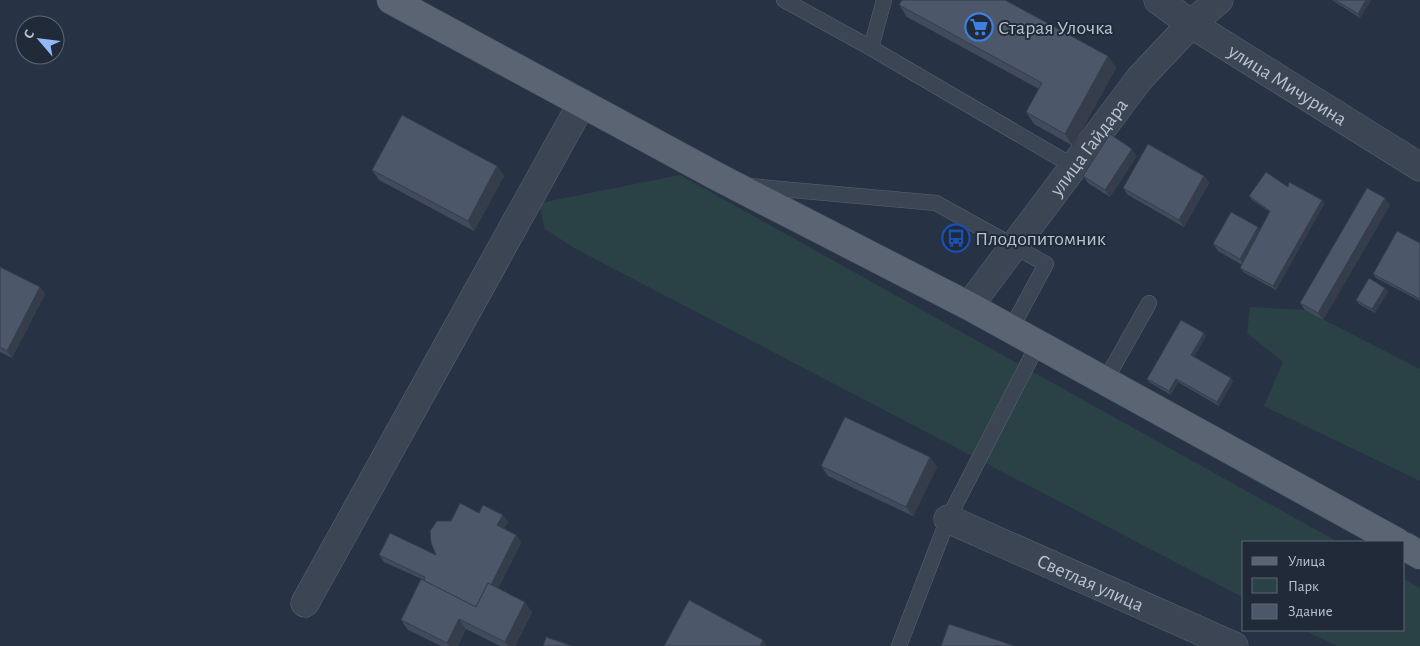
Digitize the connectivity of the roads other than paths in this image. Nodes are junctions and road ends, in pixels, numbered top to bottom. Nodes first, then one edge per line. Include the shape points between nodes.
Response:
1 (391, 0) edge
2 (784, 0) edge
3 (884, 0) edge
4 (1158, 0) edge
5 (1219, 0) edge
6 (1191, 24) junction
7 (871, 48) junction
8 (582, 103) junction
9 (1072, 166) junction
10 (1420, 167) edge
11 (733, 184) junction
12 (1014, 246) junction
13 (1149, 303) dead end
14 (969, 306) junction
15 (1011, 330) junction
16 (1038, 344) junction
17 (1105, 382) junction
18 (948, 519) junction
19 (1395, 541) edge
20 (1405, 547) edge
21 (1420, 555) edge
22 (305, 603) dead end
23 (899, 646) edge
24 (1234, 646) edge

1 - 8 main road
2 - 7 lane
3 - 7 lane
4 - 6 street, улица Мичурина
5 - 6 street, улица Гайдара
6 - 9 street, улица Гайдара via 1140,78
6 - 10 street, улица Мичурина
7 - 9 lane
8 - 11 main road
8 - 22 street
9 - 12 street, улица Гайдара
11 - 12 lane via 936,203
11 - 14 main road
12 - 14 street, улица Гайдара
12 - 15 lane via 1046,264
13 - 17 lane
14 - 15 main road
15 - 16 main road
16 - 17 main road
16 - 18 lane
17 - 19 main road
18 - 23 lane
18 - 24 street, Светлая улица
20 - 21 main road

